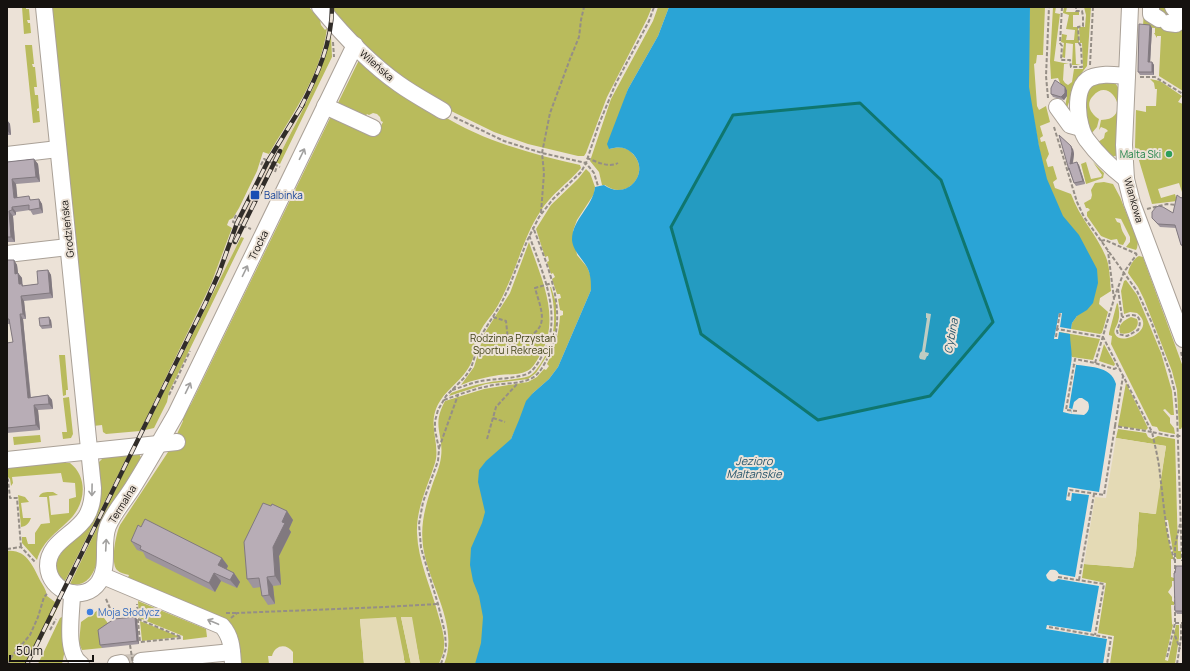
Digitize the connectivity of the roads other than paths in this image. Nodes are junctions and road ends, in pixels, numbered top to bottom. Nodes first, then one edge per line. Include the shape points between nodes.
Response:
1 (44, 7) edge
2 (320, 7) edge
3 (1130, 7) edge
4 (355, 45) junction
5 (1127, 76) junction
6 (1052, 104) road end
7 (325, 106) junction
8 (443, 111) road end
9 (373, 128) dead end
10 (1081, 128) junction
11 (52, 150) junction
12 (7, 155) edge
13 (1126, 179) junction
14 (62, 248) junction
15 (7, 254) edge
16 (1183, 339) edge
17 (177, 442) dead end
18 (160, 443) junction
19 (90, 451) junction
20 (7, 460) edge
21 (103, 576) junction
22 (72, 593) junction
23 (232, 658) edge
24 (76, 662) edge
25 (137, 663) edge
26 (116, 664) edge
27 (121, 664) edge

1 - 11 street, Grodzieńska
2 - 4 street, Wileńska
3 - 5 street, Wiankowa
4 - 7 street, Trocka
4 - 8 street, Wileńska via 382,72
5 - 10 street via 1098,75 1086,81 1079,98
5 - 13 street, Wiankowa via 1124,145
6 - 10 street via 1070,125
7 - 9 street
18 -> 7 street, Trocka
10 - 13 street via 1086,140
11 - 12 street
11 - 14 street, Grodzieńska
13 - 16 street, Wiankowa
14 - 15 street
14 - 19 street, Grodzieńska
17 - 18 street
18 - 19 street
21 -> 18 street, Termalna via 108,526
19 - 20 street
19 -> 22 street via 93,492 89,510 83,521 55,547 48,562 49,574 55,584 63,591
21 - 22 street via 92,589 83,593
23 -> 21 street via 231,641 222,626
22 - 24 street via 70,644
23 - 25 street
26 - 27 street

